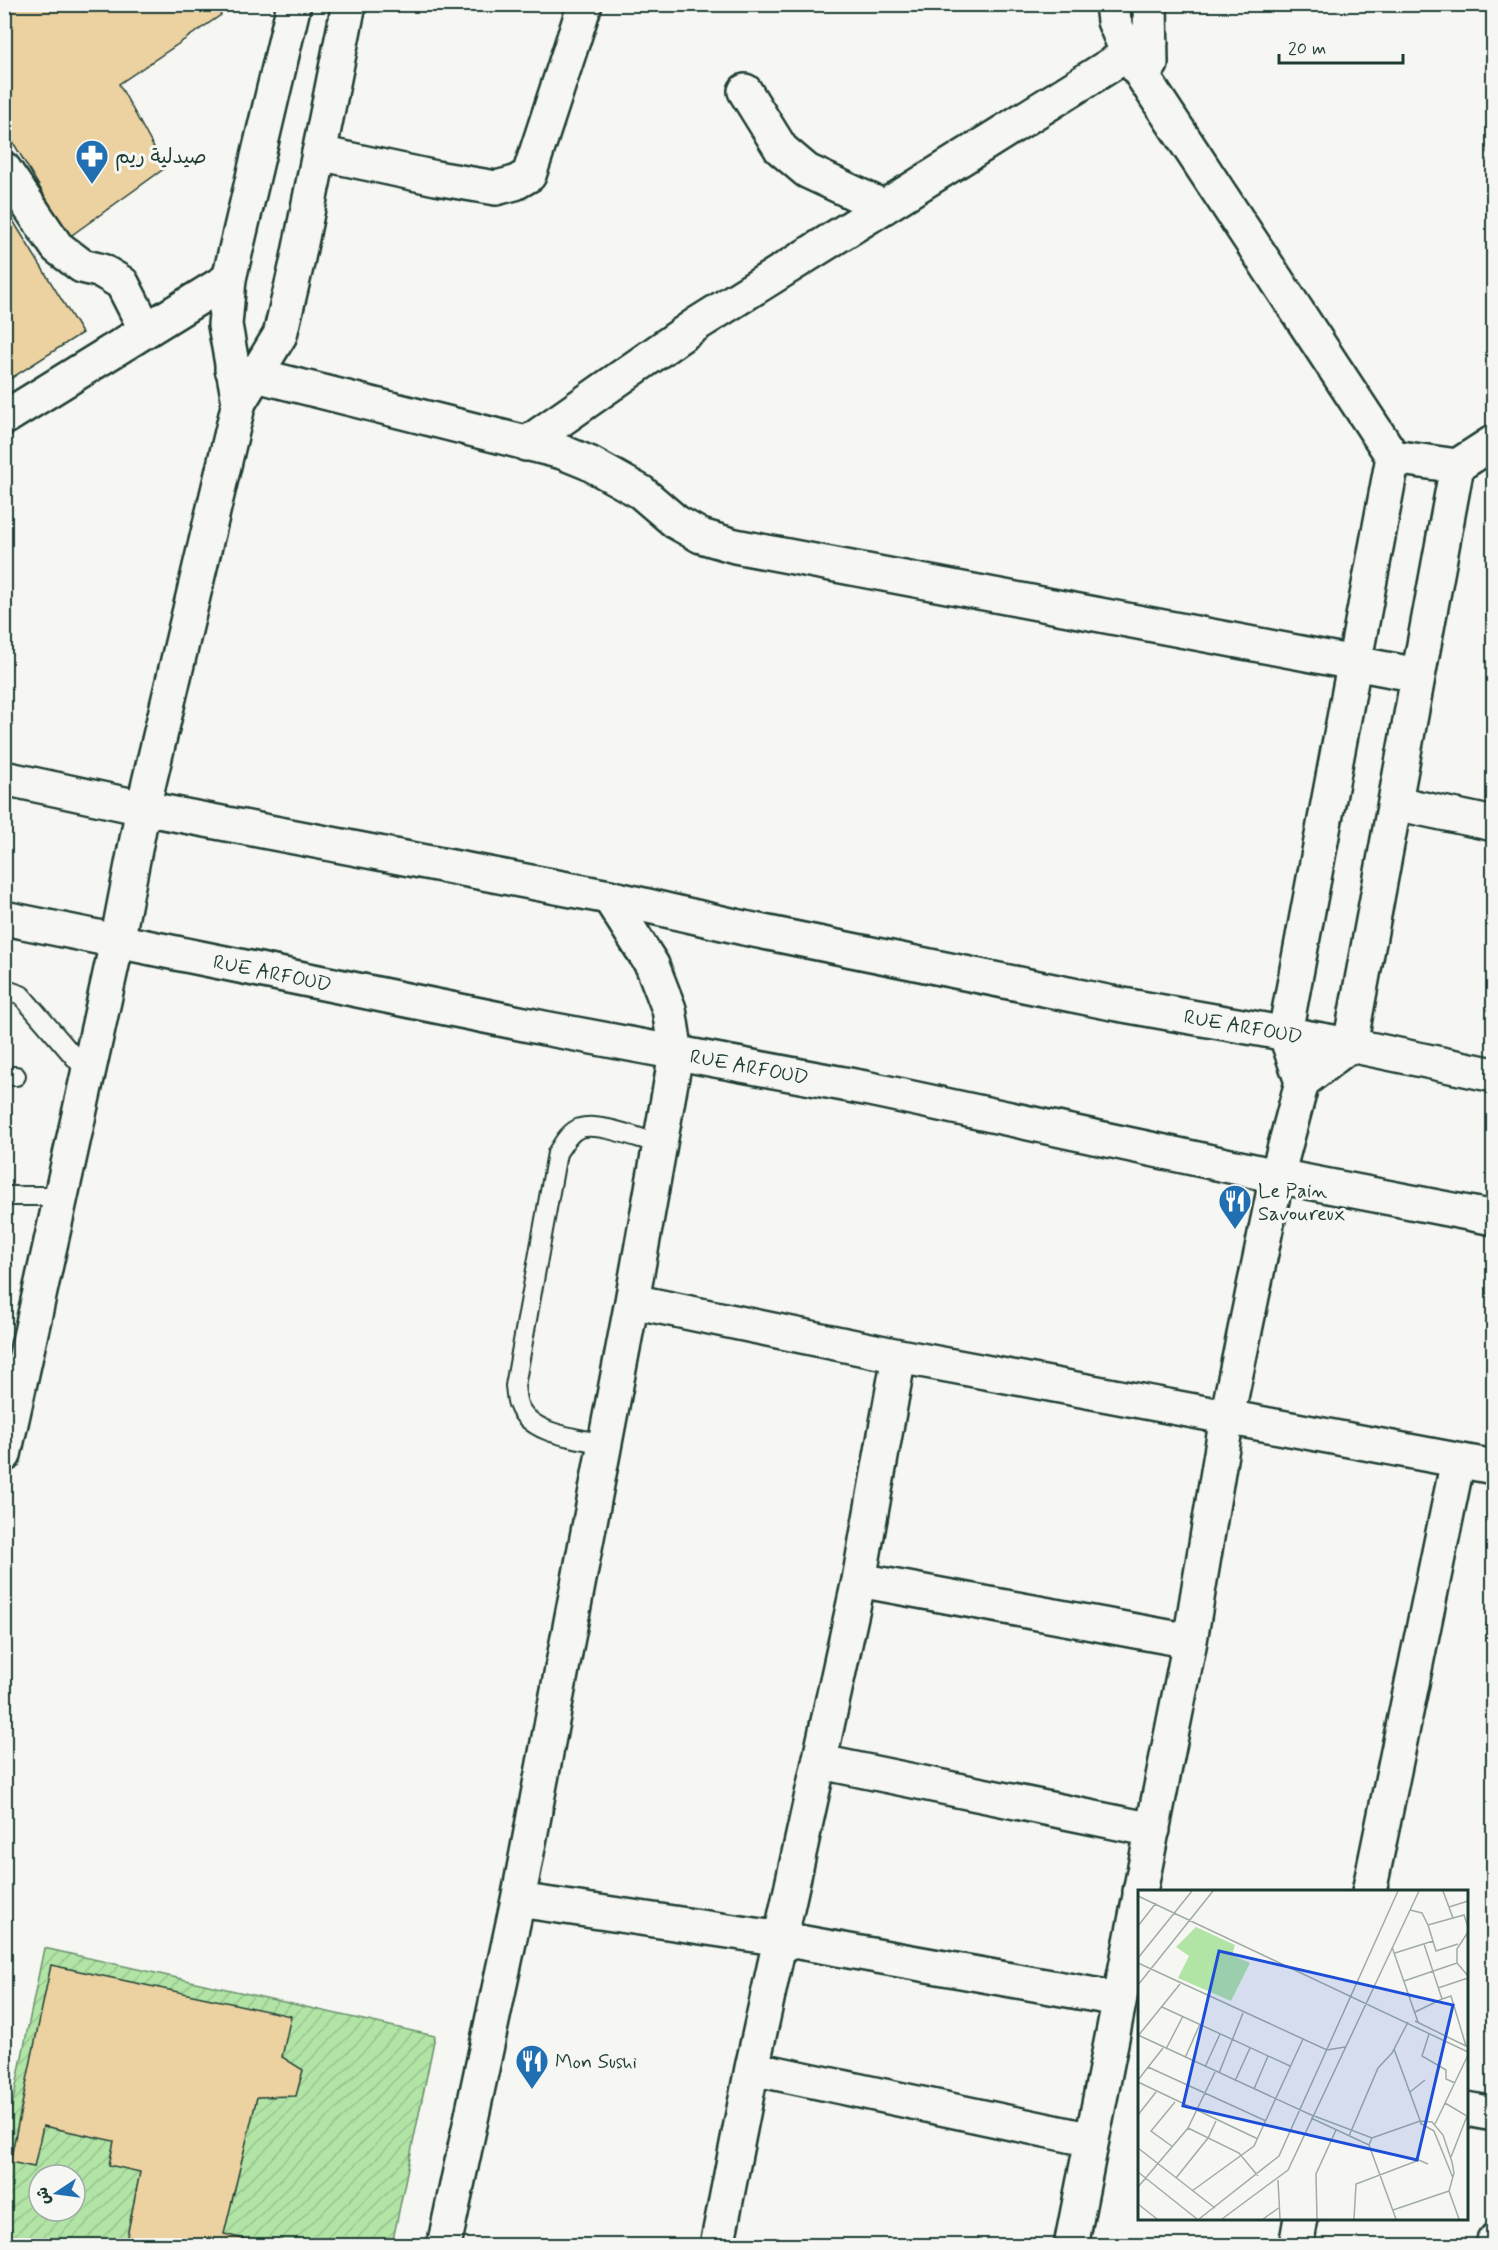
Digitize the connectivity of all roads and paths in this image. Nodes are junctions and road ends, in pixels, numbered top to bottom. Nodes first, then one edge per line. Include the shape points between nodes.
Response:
1 (294, 4) edge
2 (349, 4) edge
3 (585, 4) edge
4 (1112, 4) edge
5 (1150, 4) edge
6 (1139, 48) junction
7 (745, 91) dead end
8 (319, 153) junction
9 (4, 169) edge
10 (884, 207) junction
11 (229, 279) junction
12 (146, 330) junction
13 (245, 372) junction
14 (4, 418) edge
15 (1494, 442) edge
16 (526, 444) junction
17 (1393, 457) junction
18 (1457, 466) junction
19 (1354, 664) junction
20 (1418, 675) junction
21 (4, 778) edge
22 (1395, 803) junction
23 (143, 808) junction
24 (1494, 824) edge
25 (609, 897) junction
26 (4, 918) edge
27 (117, 942) junction
28 (4, 989) edge
29 (1285, 1033) junction
30 (1350, 1045) junction
31 (676, 1054) junction
32 (88, 1073) junction
33 (1494, 1076) edge
34 (1302, 1082) junction
35 (660, 1144) junction
36 (1277, 1176) junction
37 (4, 1196) edge
38 (62, 1196) junction
39 (1494, 1218) edge
40 (632, 1301) junction
41 (899, 1356) junction
42 (1227, 1417) junction
43 (9, 1418) edge
44 (605, 1444) junction
45 (4, 1455) edge
46 (1458, 1460) junction
47 (1494, 1467) edge
48 (860, 1580) junction
49 (1190, 1641) junction
50 (821, 1762) junction
51 (1153, 1830) junction
52 (1141, 1890) edge
53 (1369, 1890) edge
54 (518, 1900) junction
55 (1138, 1904) edge
56 (782, 1939) junction
57 (1118, 1999) junction
58 (1126, 2037) edge
59 (753, 2068) junction
60 (1468, 2109) edge
61 (1494, 2115) edge
62 (1092, 2140) junction
63 (1301, 2220) edge
64 (444, 2246) edge
65 (717, 2246) edge
66 (1071, 2246) edge
67 (1296, 2246) edge

1 - 11 street
2 - 8 street
3 - 8 street via 529,175 515,183 496,188
4 - 6 street via 1114,21
5 - 6 street
6 - 10 street
6 - 17 street via 1152,93
7 - 10 street via 781,149 807,171
8 - 13 street via 280,335
9 - 12 street via 57,247 82,266 102,271 122,283
10 - 16 street via 697,324
11 - 12 street
11 - 13 street via 225,326
12 - 14 street
13 - 16 street
13 - 23 street
15 - 18 street
16 - 19 street via 589,463 641,492 676,522 701,536 735,546
17 - 18 street
17 - 19 street
18 - 20 street
19 - 20 street
19 - 29 street
20 - 22 street
21 - 23 street, RUE ARFOUD
22 - 24 street
22 - 30 street
23 - 25 street, RUE ARFOUD
23 - 27 street
25 - 29 street, RUE ARFOUD via 1089,999
25 - 31 street via 652,964 669,1009
26 - 27 street, RUE ARFOUD
27 - 31 street, RUE ARFOUD
27 - 32 street
28 - 32 lane via 21,995
29 - 30 street, RUE ARFOUD
29 - 34 street
30 - 33 street, RUE ARFOUD
30 - 34 street
31 - 35 street
31 - 36 street, RUE ARFOUD via 865,1088
32 - 38 street
34 - 36 street
35 - 40 street
35 - 44 lane via 593,1126 578,1129 557,1153 514,1386 519,1406 531,1422 548,1431
36 - 39 street, RUE ARFOUD
36 - 42 street
37 - 38 lane
38 - 43 street
40 - 41 street
40 - 44 street
41 - 42 street
41 - 48 street
42 - 46 street
42 - 49 street
43 - 45 street
44 - 54 street
46 - 47 street
46 - 53 street
48 - 49 street
48 - 50 street
49 - 51 street
50 - 51 street
50 - 56 street
51 - 52 street
54 - 56 street
54 - 64 street
55 - 57 street
56 - 57 street
56 - 59 street
57 - 58 street
58 - 62 street
59 - 62 street
59 - 65 street
60 - 61 street
62 - 66 street
63 - 67 street

